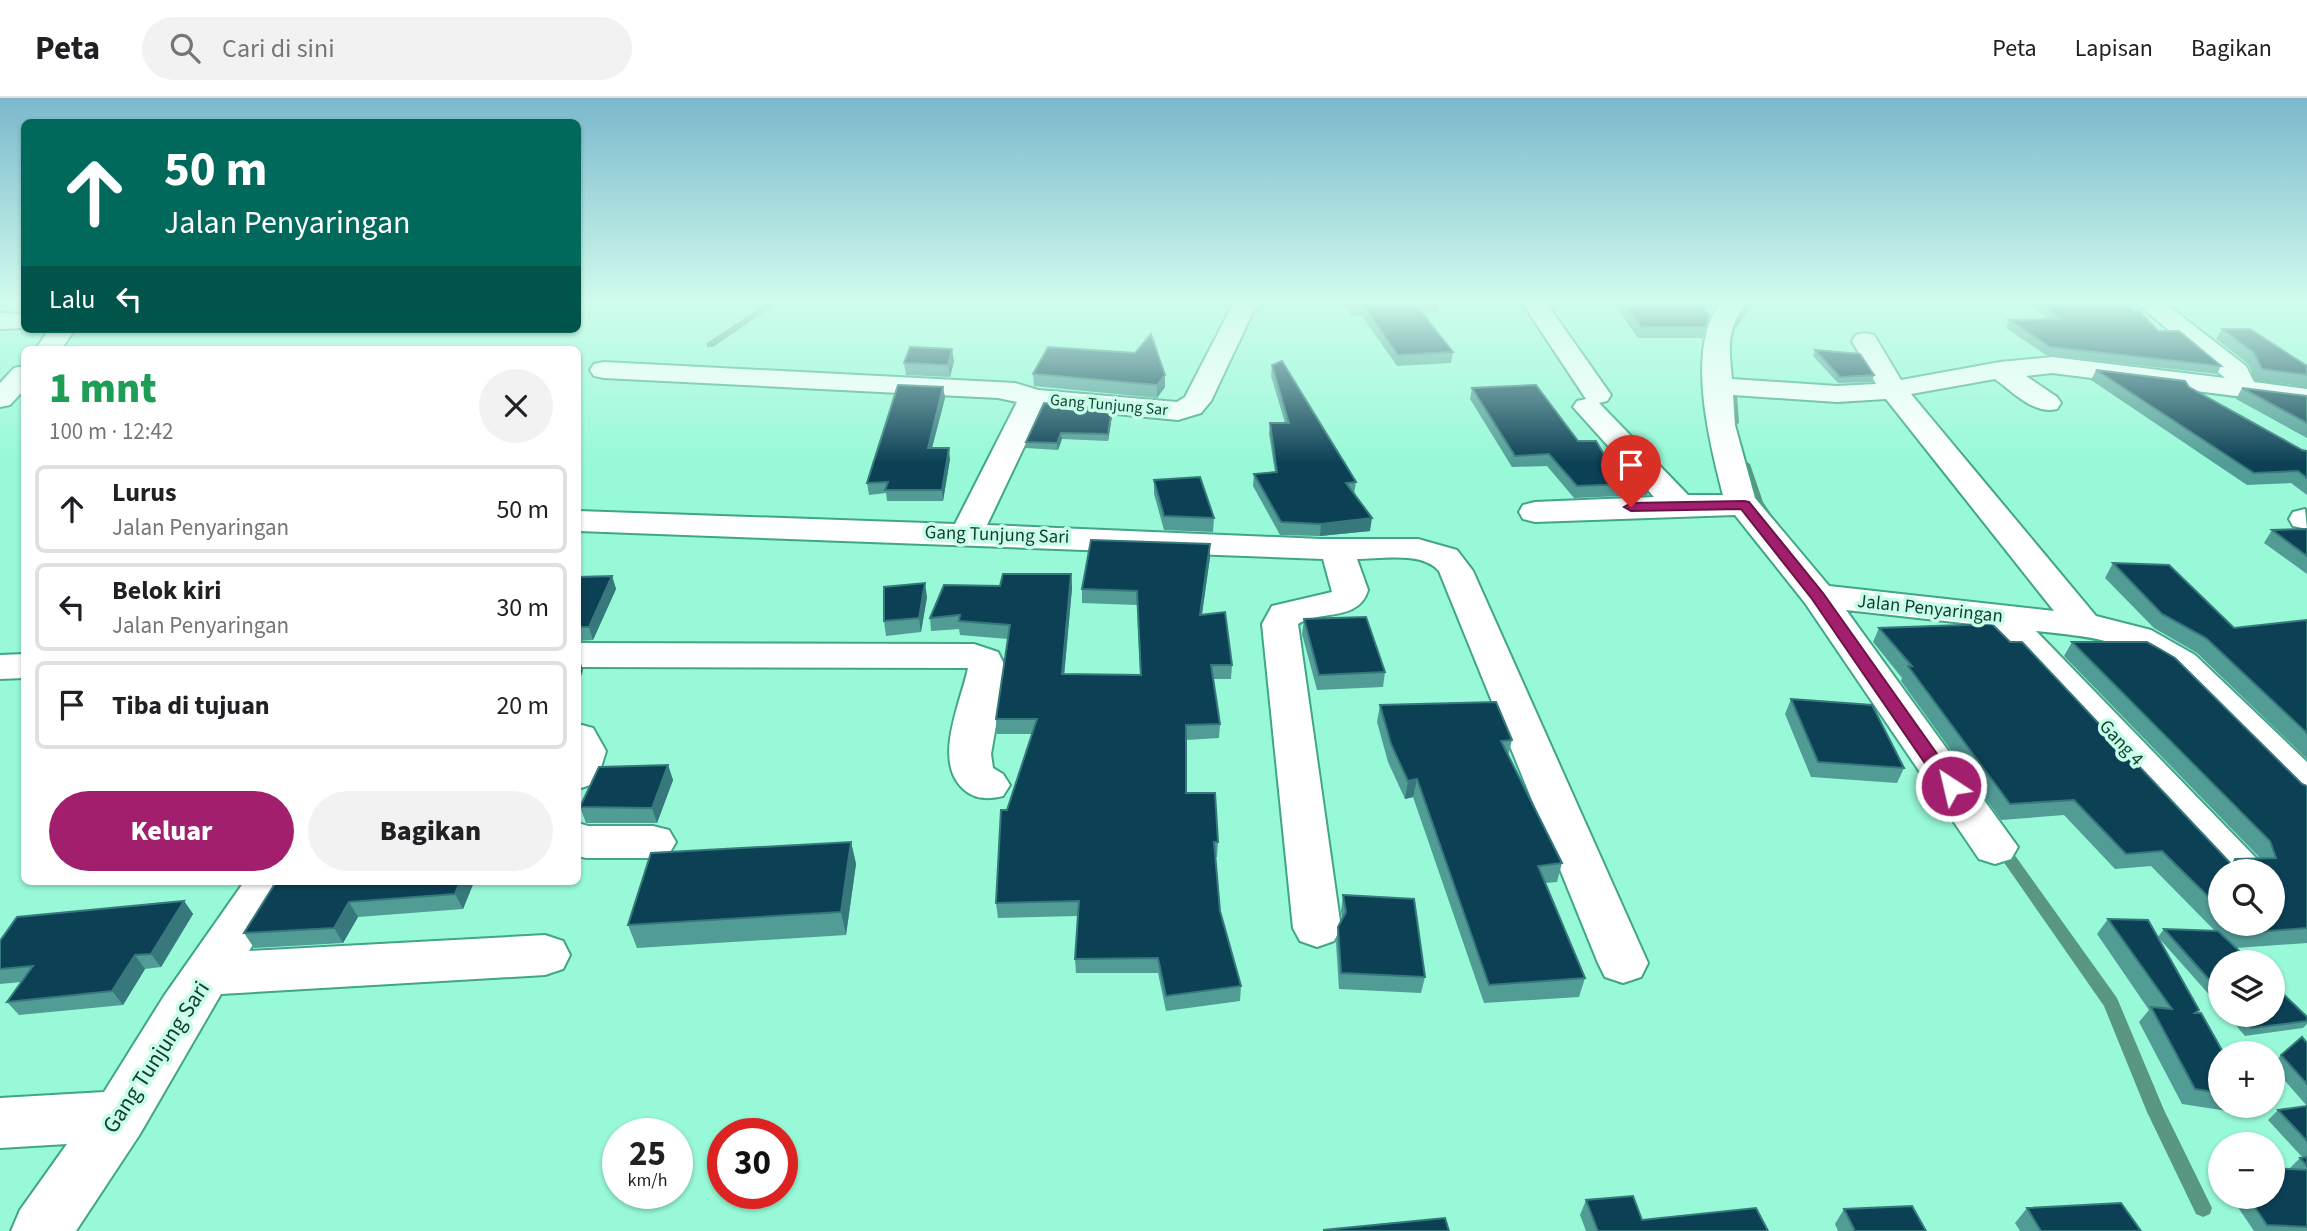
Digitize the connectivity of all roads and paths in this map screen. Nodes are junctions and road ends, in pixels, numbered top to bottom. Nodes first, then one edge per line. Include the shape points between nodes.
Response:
1 (1219, 357) edge
2 (1566, 357) edge
3 (1718, 357) edge
4 (1874, 357) edge
5 (2217, 357) edge
6 (604, 370) dead end
7 (2000, 370) junction
8 (21, 377) edge
9 (1719, 386) junction
10 (1893, 390) junction
11 (2307, 397) edge
12 (1033, 398) junction
13 (0, 400) edge
14 (2239, 401) junction
15 (2047, 403) dead end
16 (1741, 504) junction
17 (1679, 505) junction
18 (1535, 512) dead end
19 (581, 521) edge
20 (967, 533) junction
21 (1337, 550) junction
22 (1818, 596) junction
23 (2002, 617) junction
24 (2084, 625) junction
25 (581, 655) edge
26 (21, 666) edge
27 (0, 667) edge
28 (581, 741) edge
29 (581, 766) edge
30 (988, 785) dead end
31 (2307, 787) edge
32 (581, 840) edge
33 (653, 842) dead end
34 (1995, 847) dead end
35 (2230, 859) edge
36 (267, 885) edge
37 (1317, 928) dead end
38 (545, 955) dead end
39 (1623, 963) dead end
40 (210, 974) junction
41 (120, 1116) junction
42 (0, 1123) edge
43 (41, 1231) edge

1 - 12 street, Gang Tunjung Sar via 1191,407 1163,411
2 - 17 street via 1592,401
3 - 9 street
4 - 10 street
5 - 14 street via 2236,372
6 - 12 street, Gang Tunjung Sar via 1015,391
7 - 10 street
7 - 14 street via 2060,365 2177,380
7 - 15 street
8 - 13 street
9 - 10 street via 1847,394
9 - 16 street via 1720,425
10 - 24 street
11 - 14 street
12 - 20 street, Gang Tunjung Sar
16 - 17 street
16 - 22 street
17 - 18 street
19 - 20 street, Gang Tunjung Sari
20 - 21 street, Gang Tunjung Sari
21 - 37 street via 1350,590 1348,597 1285,614 1280,624
21 - 39 street, Gang Tunjung Sari via 1416,550 1442,555 1451,562
22 - 23 street, Jalan Penyaringan
22 - 34 street
23 - 24 street, Jalan Penyaringan
23 - 35 street, Gang 4
24 - 31 street, Jalan Penyaringan via 2132,634 2182,663
25 - 30 street via 974,656 988,668 970,760 974,774
26 - 27 street
28 - 29 street via 586,752
32 - 33 street
36 - 40 street, Gang Tunjung Sari
38 - 40 street
40 - 41 street, Gang Tunjung Sari
41 - 42 street
41 - 43 street, Gang Tunjung Sari

